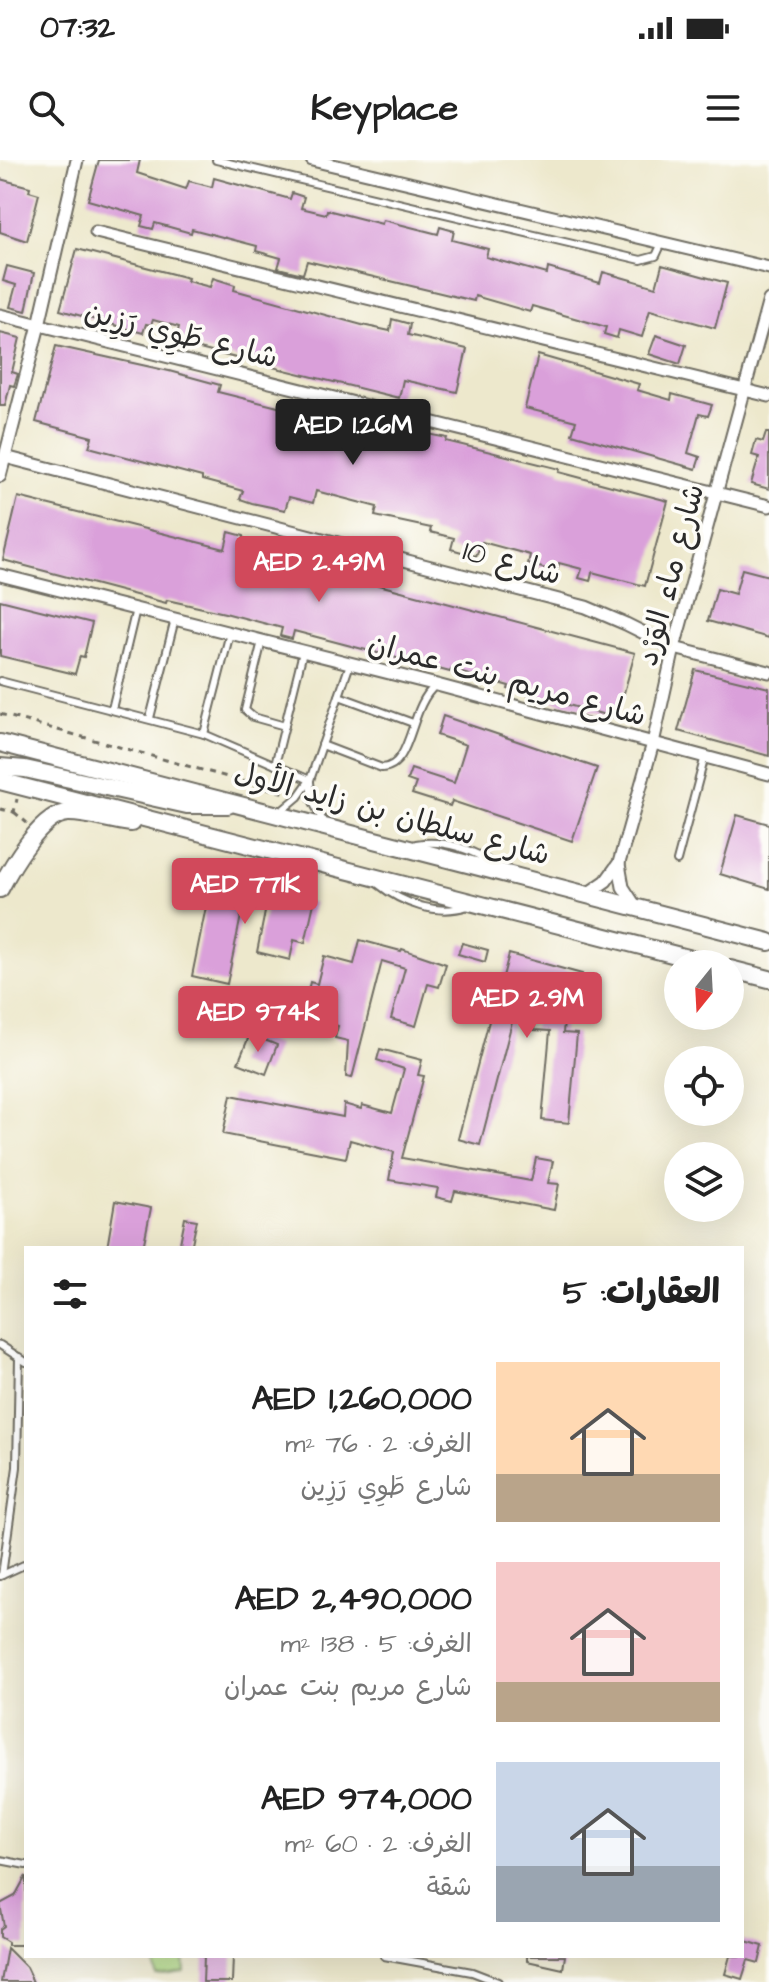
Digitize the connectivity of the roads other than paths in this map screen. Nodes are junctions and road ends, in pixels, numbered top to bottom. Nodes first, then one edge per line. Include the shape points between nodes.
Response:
1 (77, 160) edge
2 (216, 160) edge
3 (312, 160) edge
4 (96, 232) dead end
5 (662, 243) junction
6 (769, 268) edge
7 (769, 300) edge
8 (0, 315) edge
9 (39, 325) junction
10 (745, 390) junction
11 (769, 396) edge
12 (5, 457) junction
13 (0, 476) edge
14 (718, 493) junction
15 (769, 506) edge
16 (0, 575) edge
17 (136, 609) junction
18 (175, 619) junction
19 (230, 633) junction
20 (262, 641) junction
21 (674, 648) junction
22 (303, 651) junction
23 (350, 664) junction
24 (769, 672) edge
25 (0, 681) edge
26 (437, 685) junction
27 (339, 696) junction
28 (112, 709) junction
29 (150, 718) junction
30 (413, 723) junction
31 (285, 726) junction
32 (204, 734) junction
33 (0, 743) edge
34 (653, 743) junction
35 (322, 745) junction
36 (705, 756) junction
37 (275, 765) junction
38 (0, 767) edge
39 (769, 774) edge
40 (310, 780) junction
41 (0, 781) edge
42 (238, 803) junction
43 (278, 813) junction
44 (161, 822) junction
45 (326, 826) junction
46 (677, 861) dead end
47 (619, 863) junction
48 (0, 889) edge
49 (587, 894) junction
50 (636, 907) junction
51 (769, 942) edge
52 (664, 952) edge
53 (744, 973) edge
54 (769, 979) edge
55 (0, 1345) edge
56 (19, 1357) junction
57 (24, 1361) edge
58 (24, 1565) edge
59 (1, 1576) edge
60 (0, 1860) edge
61 (24, 1865) edge
62 (395, 1958) edge
63 (498, 1982) edge

1 - 9 street
2 - 5 lane via 641,260 656,256
3 - 5 street
4 - 10 street
5 - 6 street
7 - 10 street, شارع ماء الوَرْد
8 - 9 street, شارع طَوِي رَزِين
9 - 12 street
9 - 14 street, شارع طَوِي رَزِين
10 - 11 street
10 - 14 street, شارع ماء الوَرْد
12 - 13 street
12 - 21 street, شارع 10 via 586,607
14 - 15 street, شارع طَوِي رَزِين
14 - 21 street, شارع ماء الوَرْد
16 - 17 street, شارع مريم بنت عمران
17 - 18 street, شارع مريم بنت عمران
17 - 28 lane
18 - 19 street, شارع مريم بنت عمران
18 - 29 lane
19 - 20 street, شارع مريم بنت عمران
19 - 32 lane
20 - 22 street, شارع مريم بنت عمران
20 - 31 lane via 245,710
21 - 24 street, شارع 10
21 - 34 street, شارع ماء الوَرْد
22 - 23 street, شارع مريم بنت عمران
22 - 31 lane
23 - 26 street, شارع مريم بنت عمران
23 - 27 lane
25 - 28 lane
26 - 30 lane via 422,701
26 - 34 street, شارع مريم بنت عمران
27 - 30 lane
27 - 35 lane
28 - 29 lane
29 - 32 lane
30 - 35 lane via 401,759 387,768
31 - 37 lane
32 - 37 lane
33 - 42 main road, شارع سلطان بن زايد الأول
34 - 36 street, شارع مريم بنت عمران
34 - 47 street, شارع ماء الوَرْد
35 - 40 lane
36 - 39 street, شارع مريم بنت عمران
36 - 46 lane
37 - 40 lane
38 - 42 main road via 187,805
40 - 43 lane
40 - 45 lane via 312,800
41 - 44 main road
42 - 43 main road, شارع سلطان بن زايد الأول
43 - 45 main road, شارع سلطان بن زايد الأول
44 - 48 main road via 120,822 72,812 54,817 40,828
44 - 52 main road
45 - 49 main road, شارع سلطان بن زايد الأول
47 - 49 street, شارع ماء الوَرْد
47 - 50 street via 623,887
49 - 50 main road, شارع سلطان بن زايد الأول
50 - 51 main road, شارع سلطان بن زايد الأول
53 - 54 main road
55 - 56 lane
56 - 57 lane
56 - 59 lane via 17,1467
58 - 59 lane
60 - 61 lane
62 - 63 lane

